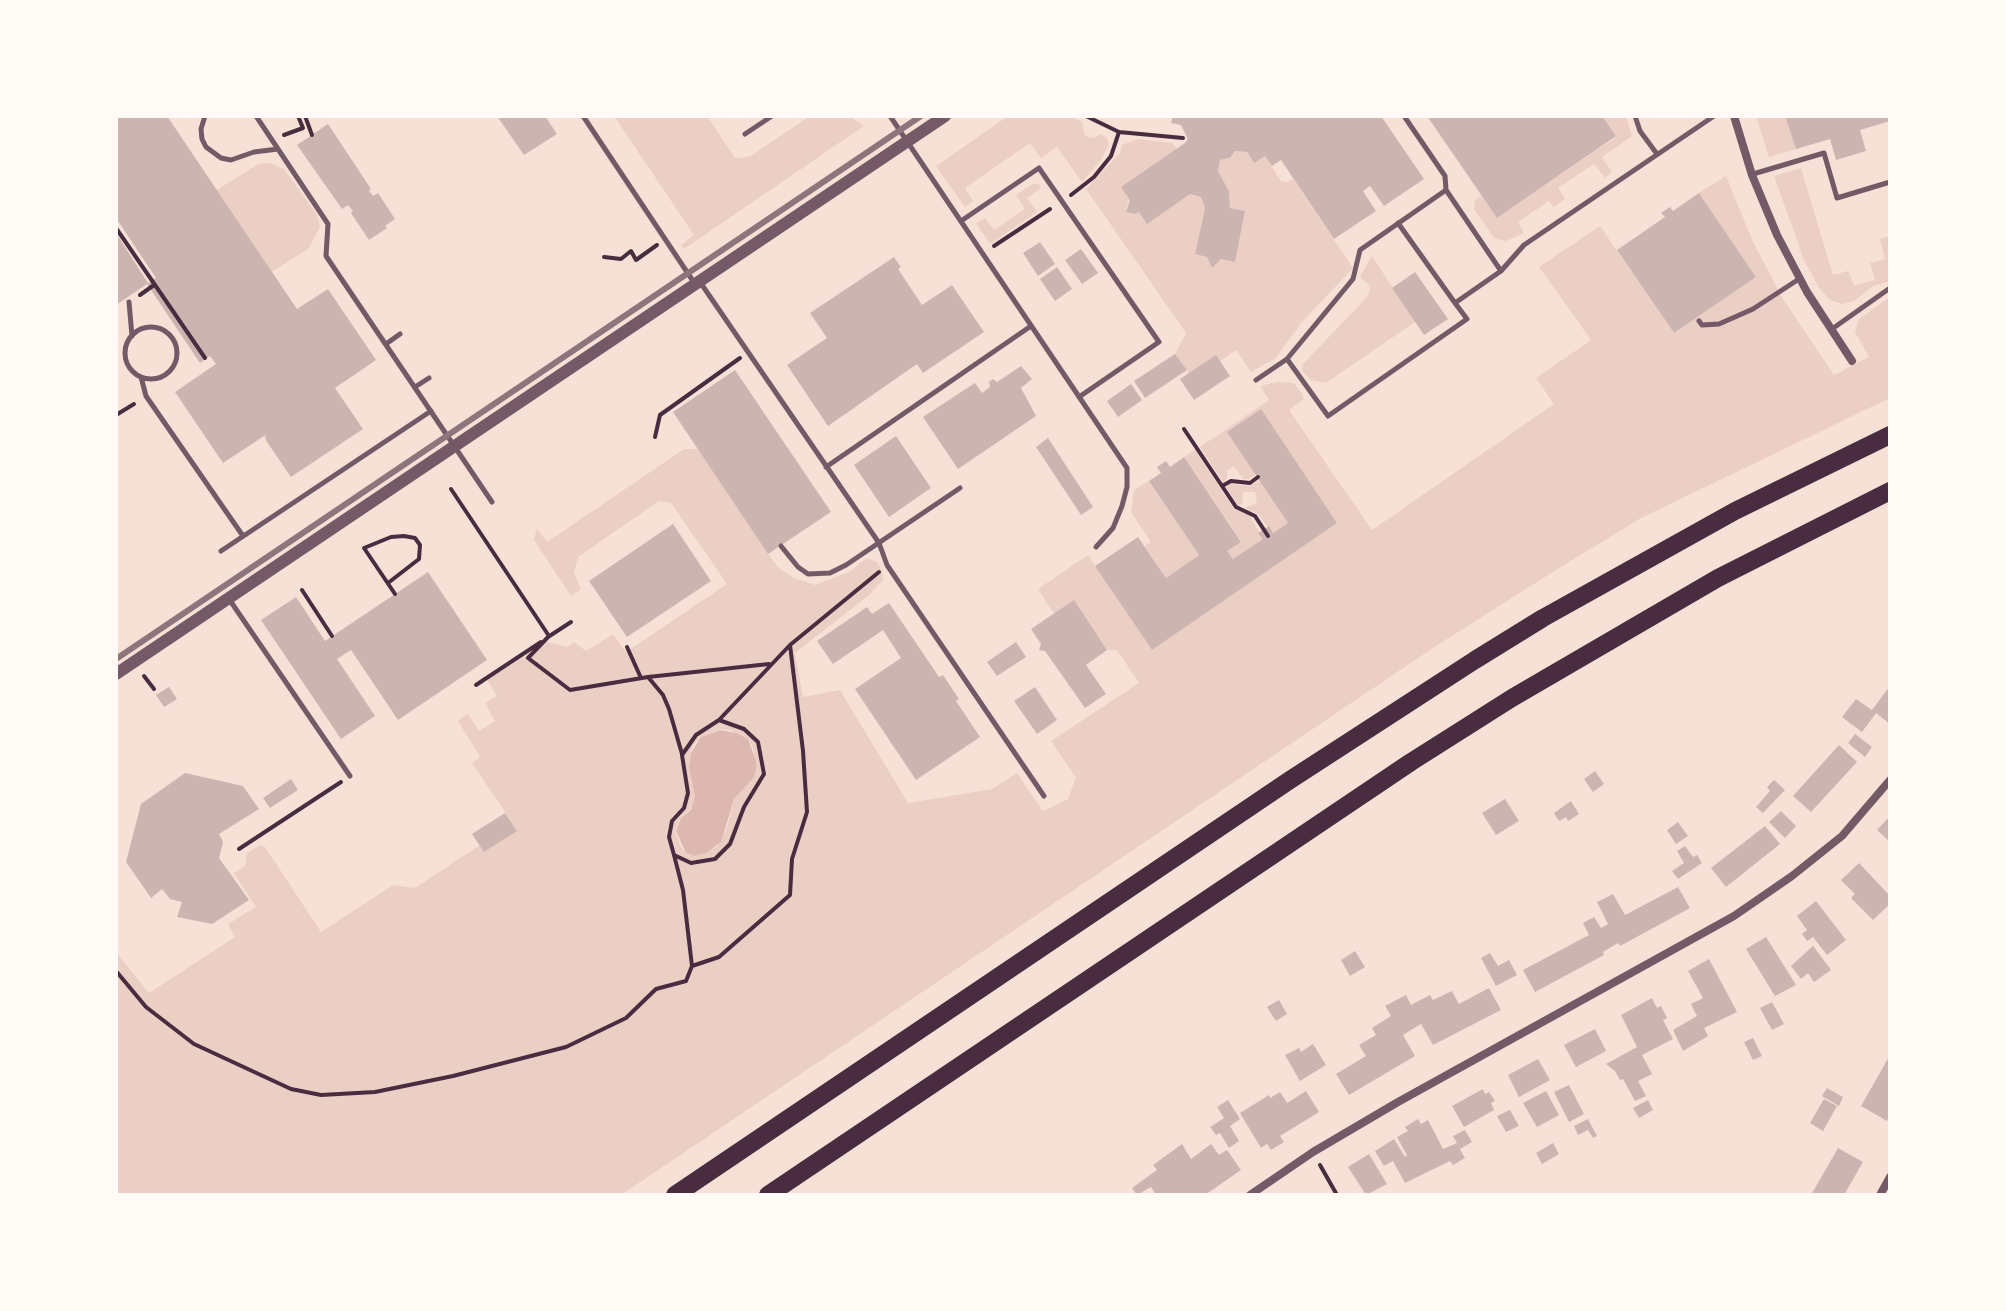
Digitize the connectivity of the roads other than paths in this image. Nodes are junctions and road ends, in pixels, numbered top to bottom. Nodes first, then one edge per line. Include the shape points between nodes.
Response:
1 (205, 116) edge
2 (256, 116) edge
3 (583, 116) edge
4 (772, 116) edge
5 (890, 116) edge
6 (945, 116) edge
7 (1404, 116) edge
8 (1635, 116) edge
9 (1714, 116) edge
10 (1734, 116) edge
11 (745, 134) dead end
12 (907, 141) junction
13 (278, 149) junction
14 (1657, 154) junction
15 (1752, 175) junction
16 (1890, 182) edge
17 (1446, 190) junction
18 (961, 221) junction
19 (1398, 223) junction
20 (1501, 271) junction
21 (1799, 279) junction
22 (697, 283) junction
23 (1890, 288) edge
24 (129, 302) dead end
25 (1455, 303) junction
26 (1699, 321) dead end
27 (1031, 326) junction
28 (1832, 329) junction
29 (400, 334) dead end
30 (132, 336) junction
31 (386, 344) junction
32 (1287, 359) junction
33 (1852, 361) dead end
34 (141, 377) junction
35 (429, 378) dead end
36 (1256, 380) dead end
37 (415, 387) junction
38 (1079, 397) junction
39 (431, 411) junction
40 (1890, 435) edge
41 (454, 446) junction
42 (826, 467) junction
43 (960, 488) dead end
44 (1890, 491) edge
45 (492, 502) dead end
46 (243, 536) junction
47 (879, 543) junction
48 (781, 546) dead end
49 (1096, 547) dead end
50 (221, 551) dead end
51 (228, 598) junction
52 (116, 674) edge
53 (350, 776) road end
54 (1890, 780) edge
55 (1044, 796) dead end
56 (1890, 1177) edge
57 (675, 1195) edge
58 (768, 1195) edge
59 (1250, 1195) edge
60 (1880, 1195) edge

1 - 13 lane via 202,139 221,158
2 - 13 lane
3 - 22 lane
4 - 11 lane
5 - 12 lane
6 - 12 street
7 - 17 lane via 1445,176
8 - 14 lane
9 - 14 lane
10 - 15 street
12 - 18 lane
12 - 22 street
13 - 31 lane via 328,224 326,256
14 - 20 lane via 1524,245
15 - 16 lane via 1824,153 1837,198
15 - 21 street
17 - 19 lane
17 - 20 lane
18 - 27 lane
18 - 38 lane via 1039,168 1159,342
19 - 25 lane
19 - 32 lane via 1360,250 1353,279
20 - 25 lane
21 - 26 lane via 1719,324
21 - 28 street
22 - 41 street
22 - 42 lane
23 - 28 lane
24 - 30 lane
25 - 32 lane via 1467,319 1328,416
27 - 38 lane
27 - 42 lane
28 - 33 street
29 - 31 lane
30 - 34 lane via 126,362
30 - 34 lane via 143,328 157,328 170,335 176,347 176,361 168,373 155,379
31 - 37 lane
32 - 36 lane
34 - 46 lane via 146,396
35 - 37 lane
37 - 39 lane
38 - 49 lane via 1127,468 1122,506 1113,528
39 - 41 lane
39 - 46 lane
40 - 57 highway via 1735,511 1475,660
41 - 45 lane
41 - 51 street
42 - 47 lane
43 - 47 lane
44 - 58 highway via 1718,578 1512,698
46 - 50 lane
47 - 48 lane via 822,574 808,574
47 - 55 lane via 887,565
51 - 52 street
51 - 53 lane
54 - 59 street via 1842,836 1734,916 1398,1102
56 - 60 street

